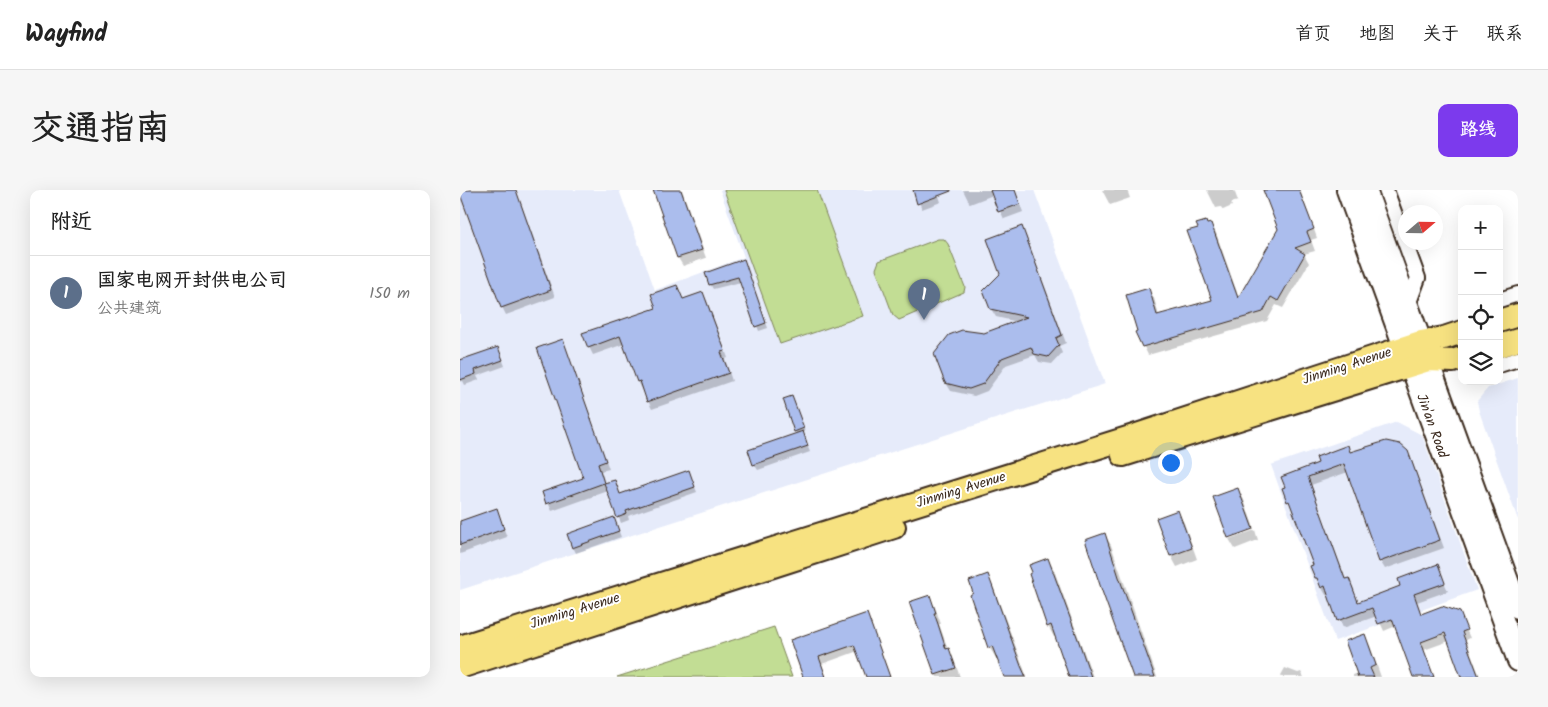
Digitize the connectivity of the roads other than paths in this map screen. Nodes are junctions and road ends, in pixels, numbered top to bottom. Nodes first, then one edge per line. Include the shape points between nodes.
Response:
1 (1347, 190) edge
2 (1366, 190) edge
3 (1386, 190) edge
4 (1518, 294) edge
5 (1503, 299) edge
6 (1408, 305) junction
7 (1518, 315) edge
8 (1503, 319) edge
9 (1453, 335) edge
10 (1518, 340) edge
11 (1503, 345) edge
12 (1416, 354) junction
13 (1518, 360) edge
14 (1458, 361) edge
15 (1503, 364) edge
16 (1518, 608) edge
17 (460, 647) edge
18 (1518, 661) edge
19 (460, 667) edge

1 - 12 main road, Jin'an Road
2 - 6 main road, Jin'an Road
3 - 6 street via 1418,278
4 - 5 street
6 - 12 main road, Jin'an Road
7 - 8 main road
9 - 12 main road, Jinming Avenue
10 - 11 main road
12 - 14 main road, Jinming Avenue
12 - 16 main road, Jin'an Road
12 - 17 main road, Jinming Avenue via 1134,436
12 - 18 main road, Jin'an Road
12 - 19 main road, Jinming Avenue
13 - 15 street

